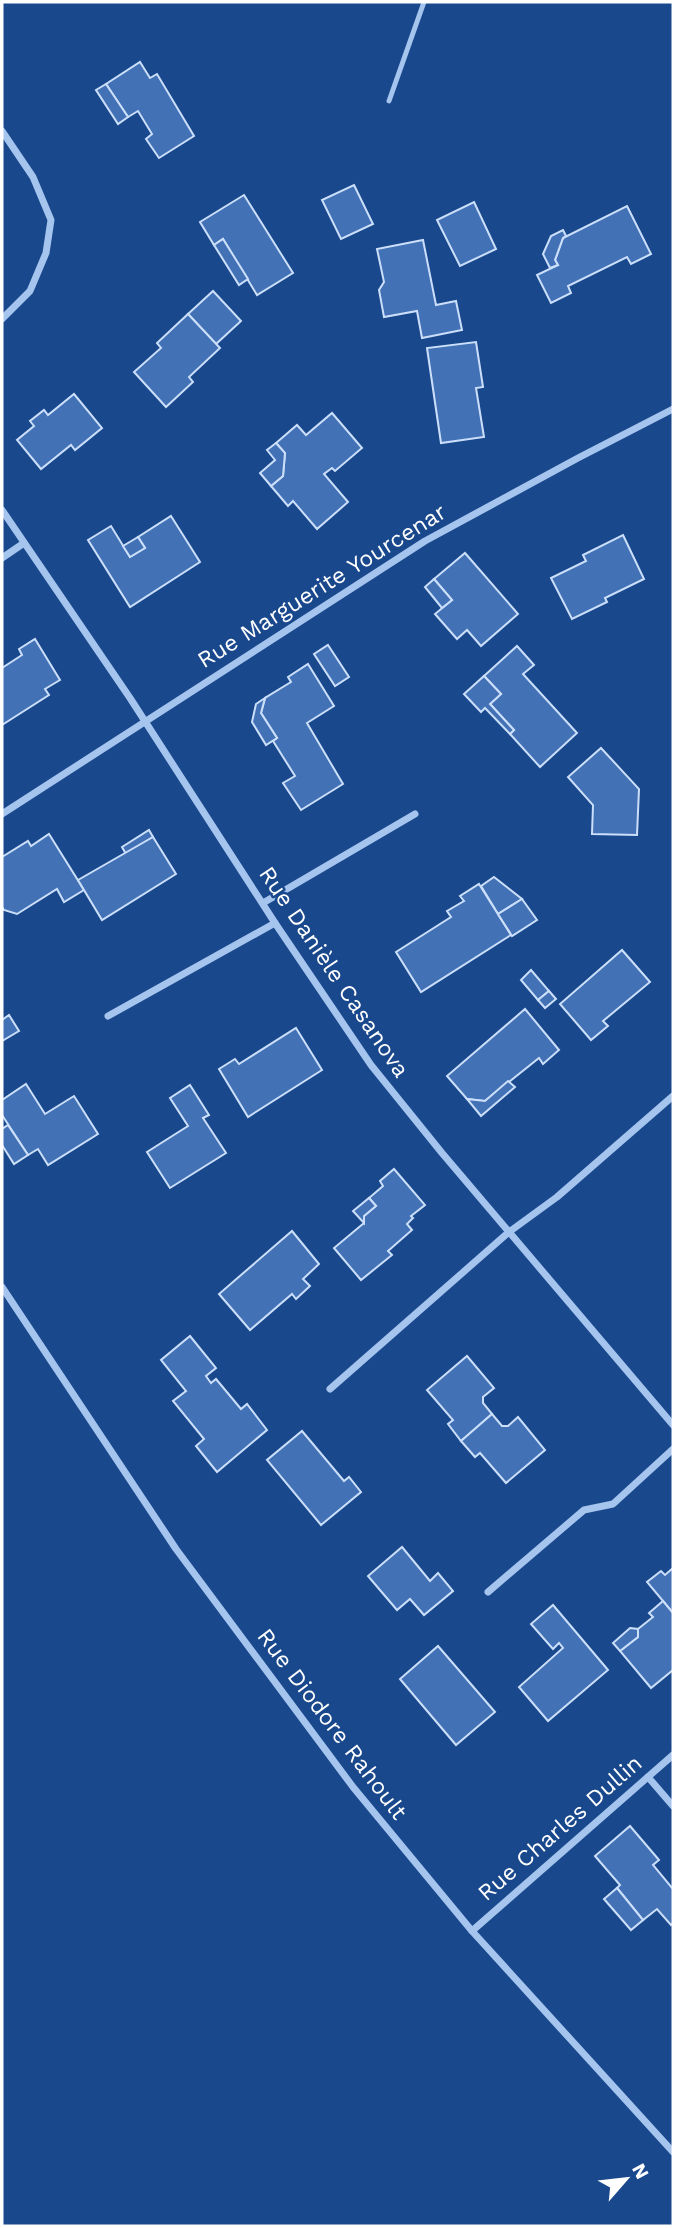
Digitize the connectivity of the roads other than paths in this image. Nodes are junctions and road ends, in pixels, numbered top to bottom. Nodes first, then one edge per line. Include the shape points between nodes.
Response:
1 (424, 2) edge
2 (389, 101) dead end
3 (2, 131) edge
4 (2, 319) edge
5 (673, 410) edge
6 (2, 510) edge
7 (24, 543) junction
8 (2, 558) edge
9 (145, 721) junction
10 (2, 814) edge
11 (415, 814) dead end
12 (262, 903) junction
13 (275, 923) junction
14 (107, 1016) dead end
15 (673, 1096) edge
16 (509, 1232) junction
17 (2, 1287) edge
18 (330, 1389) dead end
19 (673, 1425) edge
20 (673, 1449) edge
21 (488, 1592) dead end
22 (673, 1755) edge
23 (648, 1777) junction
24 (673, 1806) edge
25 (472, 1931) junction
26 (673, 2152) edge

1 - 2 lane
3 - 4 street via 33,177 51,220 47,253 30,290
5 - 9 street, Rue Marguerite Yourcenar via 425,541
6 - 7 street, Rue Danièle Casanova
7 - 8 street
7 - 9 street, Rue Danièle Casanova
9 - 10 street, Rue Marguerite Yourcenar
9 - 12 street, Rue Danièle Casanova
11 - 12 street
12 - 13 street, Rue Danièle Casanova
13 - 14 street
13 - 16 street, Rue Danièle Casanova via 371,1065
15 - 16 street via 557,1197
16 - 18 street
16 - 19 street, Rue Danièle Casanova
17 - 25 street, Rue Diodore Rahoult via 184,1559 353,1787
20 - 21 street via 613,1504 584,1510
22 - 23 street, Rue Charles Dullin
23 - 24 street
23 - 25 street, Rue Charles Dullin
25 - 26 street, Rue Diodore Rahoult

